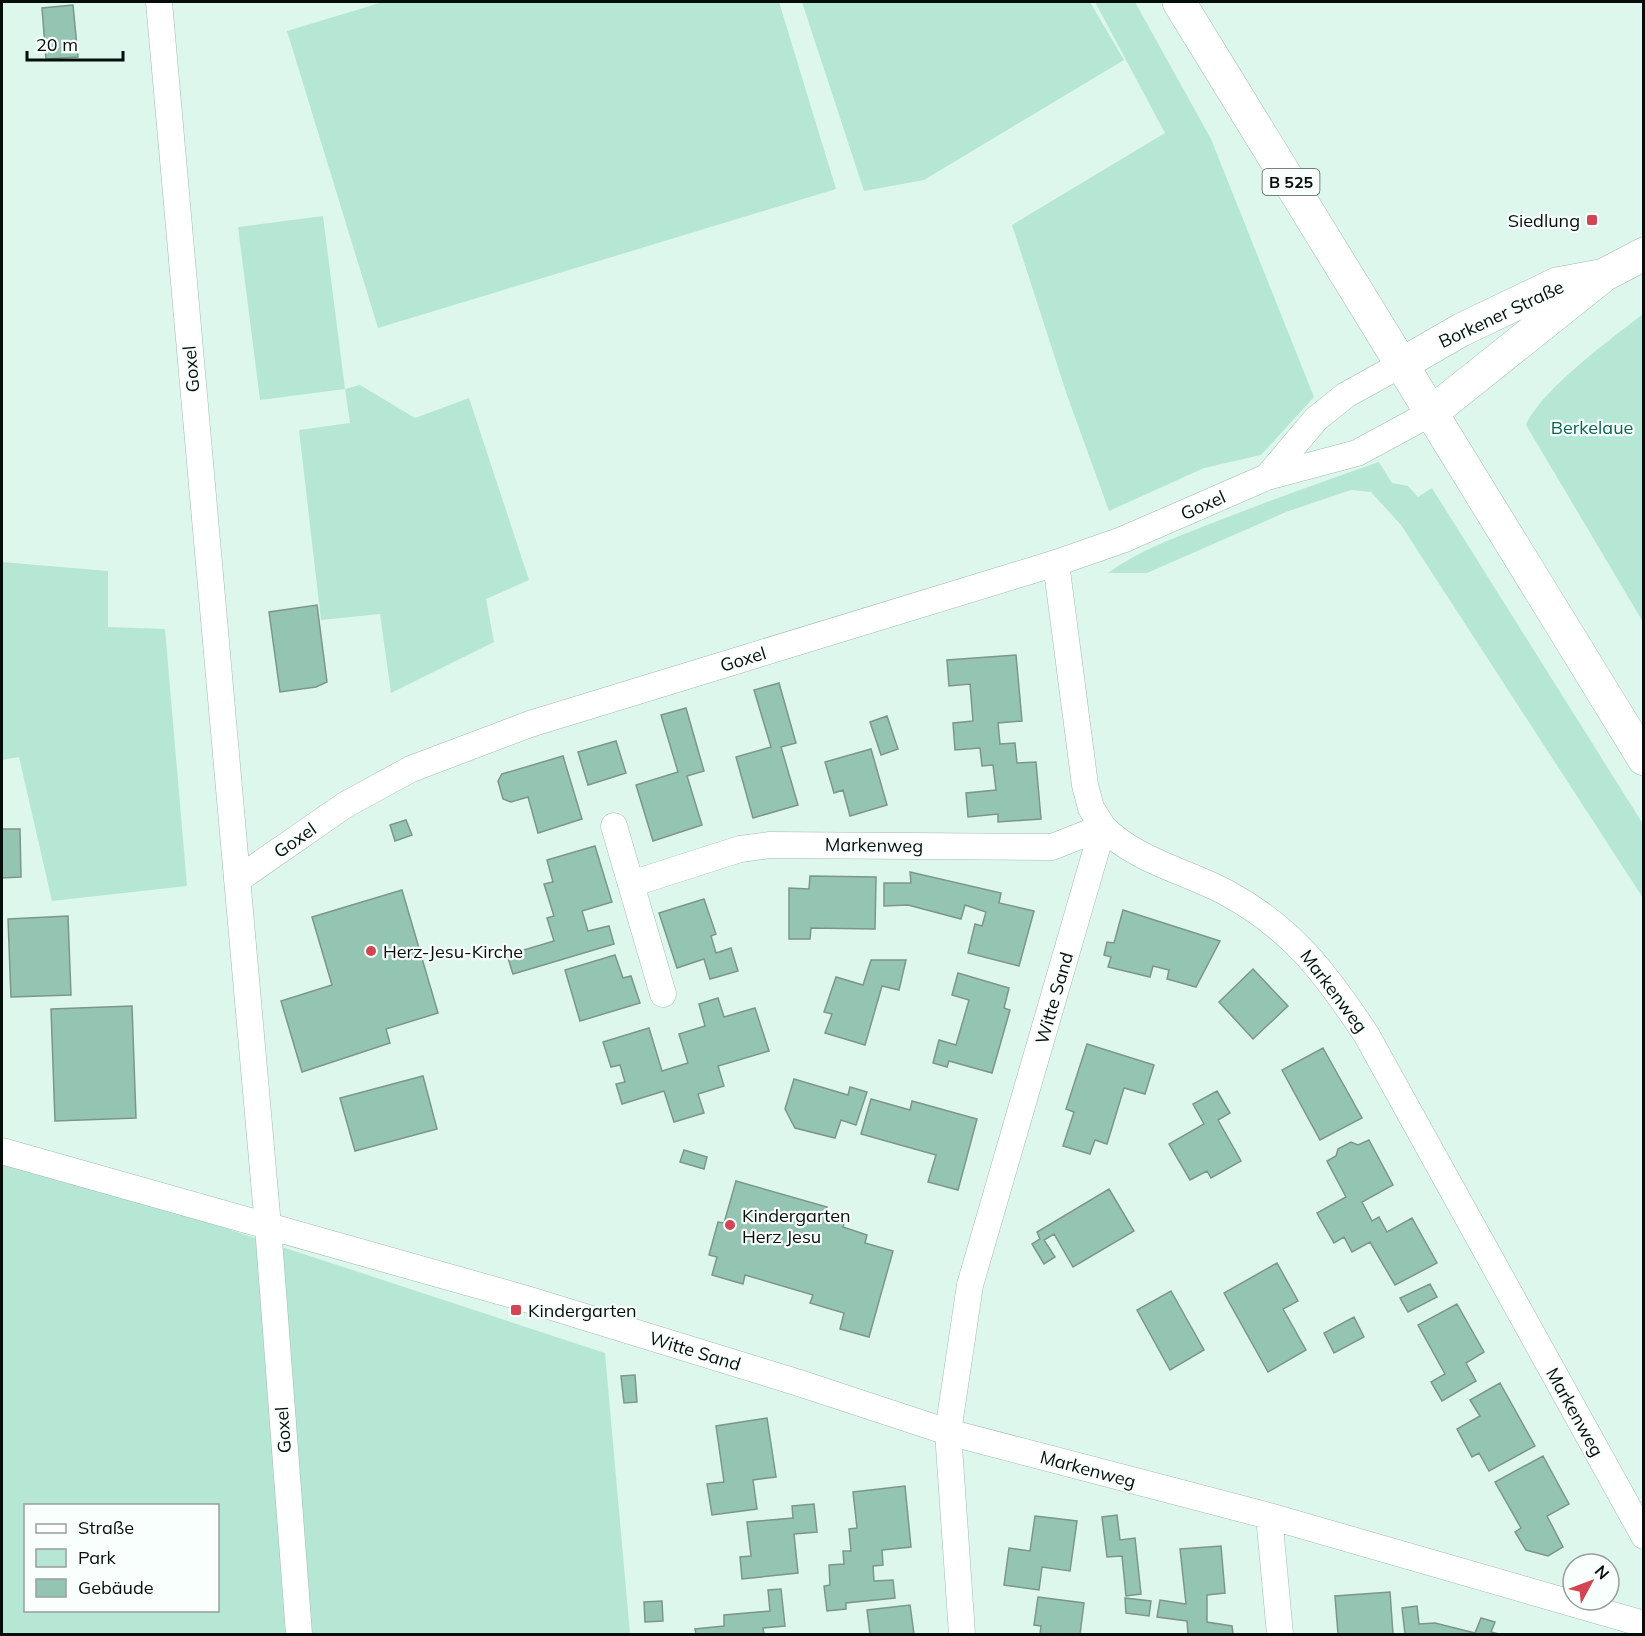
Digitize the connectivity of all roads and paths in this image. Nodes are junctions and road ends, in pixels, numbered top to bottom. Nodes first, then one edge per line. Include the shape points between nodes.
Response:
1 (159, 2) edge
2 (1179, 2) edge
3 (1644, 254) edge
4 (1604, 275) junction
5 (1402, 364) junction
6 (1431, 413) junction
7 (1267, 477) junction
8 (1056, 563) junction
9 (1644, 759) edge
10 (614, 826) dead end
11 (1103, 827) junction
12 (237, 880) junction
13 (631, 884) junction
14 (663, 994) dead end
15 (2, 1151) edge
16 (268, 1226) junction
17 (948, 1432) junction
18 (1269, 1516) junction
19 (1644, 1536) edge
20 (1644, 1624) edge
21 (299, 1635) edge
22 (962, 1635) edge
23 (1280, 1635) edge

1 - 12 street, Goxel
2 - 5 main road, B 525
3 - 4 main road, Borkener Straße
4 - 5 main road, Borkener Straße via 1557,284 1461,330
4 - 6 main road, Borkener Straße
5 - 6 main road, B 525
5 - 7 street, Goxel via 1346,395 1316,419
6 - 7 street, Goxel via 1357,453
6 - 9 main road, B 525
7 - 8 street, Goxel via 1122,540
8 - 11 street via 1085,784 1091,808
8 - 12 street, Goxel via 530,724 411,769 345,804
10 - 13 street
11 - 13 street, Markenweg via 1052,847 770,845 740,849
11 - 17 street, Witte Sand via 970,1285
11 - 19 street, Markenweg via 1134,852 1229,894 1268,920 1301,946 1330,981 1366,1034
12 - 16 street, Goxel
13 - 14 street
15 - 16 street
16 - 17 street, Witte Sand via 580,1315
16 - 21 street, Goxel
17 - 18 street, Markenweg
17 - 22 street, Witte Sand
18 - 20 street, Markenweg
18 - 23 street

